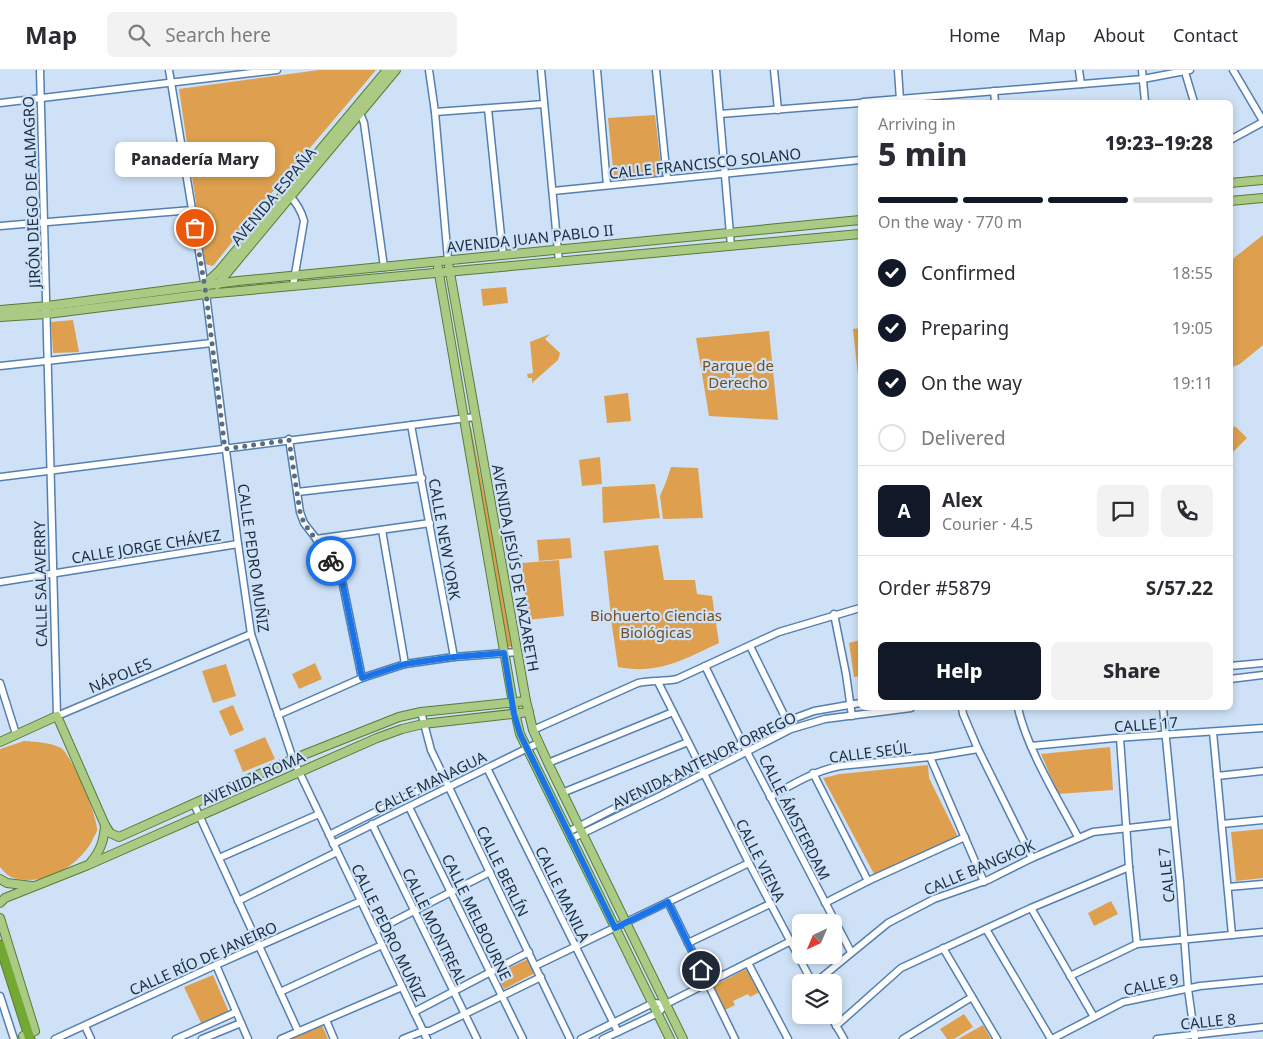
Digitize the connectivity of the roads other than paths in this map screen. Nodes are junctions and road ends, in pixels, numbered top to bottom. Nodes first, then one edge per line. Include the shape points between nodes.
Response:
1 (40, 70) edge
2 (169, 70) edge
3 (277, 70) edge
4 (387, 70) edge
5 (396, 70) edge
6 (429, 70) edge
7 (541, 70) edge
8 (597, 70) edge
9 (656, 70) edge
10 (716, 70) edge
11 (774, 70) edge
12 (898, 70) edge
13 (1079, 70) edge
14 (1142, 70) edge
15 (1233, 70) edge
16 (1187, 71) edge
17 (1143, 79) junction
18 (170, 82) junction
19 (1081, 84) junction
20 (994, 91) junction
21 (41, 98) junction
22 (900, 100) joint
23 (995, 100) edge
24 (1145, 100) edge
25 (1194, 100) edge
26 (0, 103) edge
27 (858, 103) edge
28 (544, 104) junction
29 (488, 109) junction
30 (778, 110) junction
31 (435, 112) junction
32 (360, 113) junction
33 (720, 114) junction
34 (1263, 122) edge
35 (1233, 138) edge
36 (858, 160) edge
37 (725, 174) junction
38 (667, 180) junction
39 (1263, 180) edge
40 (1233, 183) edge
41 (607, 186) junction
42 (553, 191) junction
43 (288, 194) junction
44 (1263, 198) edge
45 (1233, 201) edge
46 (192, 210) junction
47 (858, 220) edge
48 (45, 221) junction
49 (0, 226) edge
50 (730, 232) junction
51 (858, 234) edge
52 (731, 246) junction
53 (558, 250) junction
54 (503, 255) junction
55 (448, 260) junction
56 (436, 262) junction
57 (559, 262) junction
58 (384, 267) junction
59 (450, 272) junction
60 (323, 273) junction
61 (438, 273) junction
62 (295, 276) junction
63 (324, 283) junction
64 (218, 284) junction
65 (204, 285) junction
66 (293, 286) junction
67 (206, 294) junction
68 (0, 310) edge
69 (47, 310) junction
70 (0, 317) edge
71 (212, 343) junction
72 (49, 361) junction
73 (0, 366) edge
74 (475, 416) junction
75 (463, 418) junction
76 (411, 425) junction
77 (289, 440) junction
78 (225, 449) junction
79 (52, 472) junction
80 (0, 477) edge
81 (422, 478) junction
82 (297, 492) junction
83 (430, 522) junction
84 (382, 530) junction
85 (316, 539) junction
86 (238, 544) junction
87 (54, 574) junction
88 (0, 582) edge
89 (858, 608) edge
90 (834, 614) junction
91 (251, 634) junction
92 (750, 646) junction
93 (518, 652) junction
94 (504, 653) junction
95 (454, 657) junction
96 (1263, 663) edge
97 (405, 664) junction
98 (705, 666) junction
99 (1233, 666) edge
100 (1263, 675) edge
101 (362, 678) junction
102 (1233, 679) edge
103 (658, 682) junction
104 (0, 683) edge
105 (526, 701) junction
106 (513, 703) junction
107 (858, 703) edge
108 (850, 705) junction
109 (896, 710) edge
110 (962, 710) edge
111 (1018, 710) edge
112 (1162, 710) edge
113 (421, 712) junction
114 (529, 712) junction
115 (673, 712) junction
116 (514, 714) junction
117 (278, 715) junction
118 (57, 716) junction
119 (852, 716) junction
120 (787, 721) junction
121 (423, 724) junction
122 (1263, 728) edge
123 (533, 730) junction
124 (1213, 732) junction
125 (16, 734) junction
126 (1165, 736) junction
127 (1120, 738) junction
128 (1, 742) edge
129 (688, 742) junction
130 (538, 743) junction
131 (742, 743) junction
132 (1031, 746) junction
133 (526, 748) junction
134 (978, 749) junction
135 (747, 752) junction
136 (930, 757) junction
137 (293, 759) junction
138 (548, 763) junction
139 (699, 765) junction
140 (488, 768) junction
141 (1263, 771) edge
142 (299, 772) junction
143 (813, 773) junction
144 (704, 774) junction
145 (1218, 776) junction
146 (444, 778) junction
147 (658, 786) junction
148 (448, 787) junction
149 (562, 793) junction
150 (662, 795) junction
151 (770, 797) junction
152 (194, 804) junction
153 (409, 807) junction
154 (319, 814) junction
155 (200, 816) junction
156 (1263, 820) edge
157 (1173, 823) junction
158 (372, 824) junction
159 (1222, 824) junction
160 (105, 825) junction
161 (1126, 827) junction
162 (581, 830) junction
163 (329, 835) junction
164 (570, 835) junction
165 (119, 837) joint
166 (965, 837) junction
167 (1078, 837) junction
168 (333, 844) junction
169 (337, 852) junction
170 (219, 858) junction
171 (595, 858) junction
172 (1032, 858) junction
173 (748, 863) junction
174 (584, 864) junction
175 (88, 865) junction
176 (1129, 867) junction
177 (490, 872) junction
178 (0, 879) edge
179 (868, 881) junction
180 (984, 882) junction
181 (1263, 884) edge
182 (34, 886) junction
183 (1228, 887) junction
184 (450, 892) junction
185 (238, 901) junction
186 (361, 901) junction
187 (668, 902) junction
188 (825, 902) junction
189 (0, 903) edge
190 (770, 904) junction
191 (1031, 908) junction
192 (414, 911) junction
193 (0, 918) edge
194 (626, 922) junction
195 (615, 928) junction
196 (986, 929) junction
197 (375, 931) junction
198 (1263, 932) edge
199 (1232, 935) junction
200 (1185, 940) junction
201 (789, 942) junction
202 (688, 943) junction
203 (1137, 944) junction
204 (0, 945) edge
205 (382, 945) junction
206 (259, 946) junction
207 (575, 947) junction
208 (943, 948) junction
209 (528, 952) junction
210 (851, 952) junction
211 (748, 963) junction
212 (216, 965) junction
213 (0, 966) edge
214 (535, 966) junction
215 (490, 973) junction
216 (809, 974) edge
217 (824, 974) edge
218 (1070, 976) junction
219 (540, 977) junction
220 (1263, 980) edge
221 (708, 983) junction
222 (402, 987) junction
223 (1188, 989) junction
224 (453, 991) junction
225 (280, 992) junction
226 (0, 996) edge
227 (502, 996) junction
228 (972, 997) junction
229 (652, 1003) junction
230 (666, 1004) junction
231 (236, 1012) junction
232 (414, 1012) junction
233 (658, 1013) junction
234 (465, 1014) junction
235 (1094, 1017) junction
236 (326, 1020) junction
237 (241, 1022) junction
238 (613, 1022) junction
239 (85, 1026) junction
240 (836, 1026) joint
241 (1263, 1027) edge
242 (423, 1031) junction
243 (298, 1032) junction
244 (618, 1032) junction
245 (24, 1037) edge
246 (1195, 1037) edge
247 (38, 1039) edge
248 (55, 1039) edge
249 (91, 1039) edge
250 (176, 1039) edge
251 (202, 1039) edge
252 (248, 1039) edge
253 (281, 1039) edge
254 (334, 1039) edge
255 (403, 1039) edge
256 (426, 1039) edge
257 (477, 1039) edge
258 (523, 1039) edge
259 (570, 1039) edge
260 (581, 1039) edge
261 (604, 1039) edge
262 (670, 1039) edge
263 (683, 1039) edge
264 (735, 1039) edge
265 (788, 1039) edge
266 (844, 1039) edge
267 (903, 1039) edge
268 (997, 1039) edge
269 (1051, 1039) edge
270 (1156, 1039) edge

1 - 21 street, JIRÓN DIEGO DE ALMAGRO
2 - 18 street, CALLE PEDRO MUÑIZ
3 - 18 street
4 - 43 main road, AVENIDA ESPAÑA
5 - 32 main road, AVENIDA ESPAÑA
6 - 31 street, AVENIDA JESÚS DE NAZARETH
7 - 28 street
8 - 41 street
9 - 38 street
10 - 33 street
11 - 30 street
12 - 22 street
13 - 19 street
14 - 17 street
15 - 34 street
16 - 17 street
16 - 25 street
17 - 19 street
17 - 24 street
18 - 21 street
18 - 46 street, CALLE PEDRO MUÑIZ
19 - 20 street
20 - 22 street
20 - 23 street
21 - 26 street
21 - 48 street, JIRÓN DIEGO DE ALMAGRO
27 - 30 street
28 - 29 street
28 - 42 street
29 - 31 street
29 - 54 street
30 - 33 street
31 - 55 street, AVENIDA JESÚS DE NAZARETH
32 - 43 main road, AVENIDA ESPAÑA
32 - 58 street
33 - 37 street
34 - 35 street
36 - 37 street, CALLE FRANCISCO SOLANO
37 - 38 street, CALLE FRANCISCO SOLANO
37 - 50 street
38 - 41 street, CALLE FRANCISCO SOLANO
39 - 40 main road
41 - 42 street, CALLE FRANCISCO SOLANO
42 - 53 street
43 - 62 street via 302,211 304,220
43 - 64 main road, AVENIDA ESPAÑA
43 - 65 main road, AVENIDA ESPAÑA
44 - 45 main road
46 - 48 street
46 - 65 street, CALLE PEDRO MUÑIZ
47 - 50 main road, AVENIDA JUAN PABLO II
48 - 49 street
48 - 69 street, JIRÓN DIEGO DE ALMAGRO
50 - 52 street
50 - 53 main road, AVENIDA JUAN PABLO II
51 - 52 main road, AVENIDA JUAN PABLO II
52 - 57 main road, AVENIDA JUAN PABLO II
53 - 54 main road, AVENIDA JUAN PABLO II
53 - 57 street
54 - 55 main road, AVENIDA JUAN PABLO II
55 - 56 main road, AVENIDA JUAN PABLO II
55 - 59 main road, AVENIDA JESÚS DE NAZARETH
56 - 58 main road, AVENIDA JUAN PABLO II
56 - 61 main road, AVENIDA JESÚS DE NAZARETH
57 - 59 main road, AVENIDA JUAN PABLO II
58 - 60 main road, AVENIDA JUAN PABLO II
59 - 61 main road, AVENIDA JUAN PABLO II
59 - 74 main road, AVENIDA JESÚS DE NAZARETH
60 - 62 main road, AVENIDA JUAN PABLO II
60 - 63 main road
61 - 63 main road, AVENIDA JUAN PABLO II
61 - 75 main road, AVENIDA JESÚS DE NAZARETH
62 - 64 main road, AVENIDA JUAN PABLO II
62 - 66 street
63 - 66 main road, AVENIDA JUAN PABLO II
64 - 65 main road, AVENIDA JUAN PABLO II
64 - 67 main road, AVENIDA ESPAÑA
65 - 67 street, CALLE PEDRO MUÑIZ
65 - 69 main road
66 - 67 main road, AVENIDA JUAN PABLO II
67 - 69 main road
67 - 71 street, CALLE PEDRO MUÑIZ
68 - 69 main road
69 - 70 main road
69 - 72 street, CALLE SALAVERRY
71 - 72 street
71 - 78 street, CALLE PEDRO MUÑIZ
72 - 73 street
72 - 79 street, CALLE SALAVERRY
74 - 75 street
74 - 93 main road, AVENIDA JESÚS DE NAZARETH
75 - 76 street
75 - 94 main road, AVENIDA JESÚS DE NAZARETH
76 - 77 street
76 - 81 street, CALLE NEW YORK
77 - 78 street
77 - 82 street
78 - 79 street
78 - 86 street, CALLE PEDRO MUÑIZ
79 - 80 street
79 - 87 street, CALLE SALAVERRY
81 - 82 street
81 - 83 street, CALLE NEW YORK
82 - 85 street via 304,523
83 - 84 street
83 - 95 street, CALLE NEW YORK
84 - 85 street
84 - 97 street
85 - 101 street via 343,585
86 - 87 street, CALLE JORGE CHÁVEZ
86 - 91 street, CALLE PEDRO MUÑIZ
87 - 88 street, CALLE JORGE CHÁVEZ
87 - 118 street, CALLE SALAVERRY
89 - 90 street
90 - 92 street via 779,632
90 - 108 street
91 - 117 street, CALLE PEDRO MUÑIZ
91 - 118 street, NÁPOLES
92 - 98 street
92 - 120 street
93 - 94 street
93 - 105 main road, AVENIDA JESÚS DE NAZARETH
94 - 95 street
94 - 106 main road, AVENIDA JESÚS DE NAZARETH
95 - 97 street
96 - 99 street
97 - 101 street
98 - 103 street via 677,679
98 - 131 street, CALLE ÁMSTERDAM
100 - 102 street
101 - 117 street
103 - 115 street, CALLE VIENA
103 - 123 street via 638,682
104 - 125 street
105 - 106 main road, AVENIDA ROMA
105 - 114 main road, AVENIDA JESÚS DE NAZARETH
106 - 113 main road, AVENIDA ROMA
106 - 116 main road, AVENIDA JESÚS DE NAZARETH
107 - 108 street, AVENIDA ANTENOR ORREGO
108 - 119 street
108 - 120 street, AVENIDA ANTENOR ORREGO via 814,711
109 - 119 street, AVENIDA ANTENOR ORREGO
110 - 134 street
111 - 132 street
112 - 126 street, CALLE 7
113 - 121 street, CALLE BERLÍN
113 - 137 main road, AVENIDA ROMA via 374,726
114 - 116 main road, AVENIDA ROMA
114 - 123 main road, AVENIDA JESÚS DE NAZARETH
115 - 129 street, CALLE VIENA
115 - 138 street
116 - 121 main road, AVENIDA ROMA
116 - 133 main road, AVENIDA JESÚS DE NAZARETH
117 - 137 street, CALLE PEDRO MUÑIZ
118 - 125 main road, NÁPOLES
118 - 160 main road, CALLE SALAVERRY
119 - 135 street, AVENIDA ANTENOR ORREGO via 791,729
120 - 131 street, AVENIDA ANTENOR ORREGO
121 - 142 main road, AVENIDA ROMA via 377,738
121 - 146 street, CALLE BERLÍN
122 - 124 street, CALLE 17
123 - 130 main road, AVENIDA JESÚS DE NAZARETH
124 - 126 street, CALLE 17
124 - 145 street
125 - 128 main road, NÁPOLES
126 - 127 street, CALLE 17
126 - 157 street, CALLE 7
127 - 132 street, CALLE 17
127 - 161 street
129 - 139 street, CALLE VIENA
129 - 149 street
130 - 133 street, CALLE MANAGUA
130 - 138 main road, AVENIDA JESÚS DE NAZARETH
131 - 135 street, CALLE ÁMSTERDAM
131 - 139 street, AVENIDA ANTENOR ORREGO
132 - 167 street
133 - 140 street, CALLE MANAGUA
133 - 164 main road, AVENIDA JESÚS DE NAZARETH
134 - 136 street, CALLE SEÚL
134 - 172 street
135 - 144 street, AVENIDA ANTENOR ORREGO
135 - 151 street, CALLE ÁMSTERDAM
136 - 143 street, CALLE SEÚL via 840,766
136 - 166 street
137 - 142 street, CALLE PEDRO MUÑIZ
137 - 152 main road, AVENIDA ROMA
138 - 149 main road, AVENIDA JESÚS DE NAZARETH
139 - 144 street, CALLE VIENA
139 - 147 street, AVENIDA ANTENOR ORREGO
140 - 148 street, CALLE MANAGUA
140 - 207 street, CALLE MANILA
141 - 145 street
142 - 154 street, CALLE PEDRO MUÑIZ
142 - 155 main road, AVENIDA ROMA
143 - 151 street, CALLE SEÚL
143 - 179 street
144 - 150 street, AVENIDA ANTENOR ORREGO
144 - 173 street, CALLE VIENA
145 - 159 street
146 - 148 street, CALLE BERLÍN
146 - 163 street, CALLE MANAGUA
147 - 150 street
147 - 162 street, AVENIDA ANTENOR ORREGO
148 - 153 street, CALLE MANAGUA
148 - 177 street, CALLE BERLÍN
149 - 162 main road, AVENIDA JESÚS DE NAZARETH
150 - 162 street, AVENIDA ANTENOR ORREGO
151 - 188 street, CALLE ÁMSTERDAM
152 - 155 street
152 - 165 main road, AVENIDA ROMA
153 - 158 street, CALLE MANAGUA
153 - 184 street, CALLE MELBOURNE
154 - 163 street, CALLE PEDRO MUÑIZ
154 - 170 street
155 - 170 street
155 - 175 main road, AVENIDA ROMA
156 - 159 street
157 - 161 street, CALLE BANGKOK
157 - 200 street, CALLE 7
158 - 168 street, CALLE MANAGUA
158 - 192 street, CALLE MONTREAL
159 - 183 street
160 - 165 main road, CALLE SALAVERRY via 110,833
160 - 175 main road via 104,840
161 - 167 street, CALLE BANGKOK
161 - 176 street
162 - 164 street, AVENIDA ANTENOR ORREGO
162 - 171 main road, AVENIDA JESÚS DE NAZARETH
163 - 168 street, CALLE PEDRO MUÑIZ
164 - 174 main road, AVENIDA JESÚS DE NAZARETH
166 - 179 street
166 - 180 street
167 - 172 street, CALLE BANGKOK
168 - 169 street, CALLE PEDRO MUÑIZ
169 - 185 street
169 - 186 street, CALLE PEDRO MUÑIZ
170 - 185 street
171 - 174 main road
171 - 194 main road, AVENIDA JESÚS DE NAZARETH
172 - 180 street, CALLE BANGKOK
173 - 187 street
173 - 190 street, CALLE VIENA
174 - 195 main road, AVENIDA JESÚS DE NAZARETH
175 - 182 main road, AVENIDA ROMA
176 - 191 street
176 - 203 street
177 - 184 street
177 - 209 street, CALLE BERLÍN
178 - 182 main road via 7,883
179 - 188 street
180 - 210 street, CALLE BANGKOK via 934,900 888,923
181 - 183 street
182 - 189 main road, AVENIDA ROMA
183 - 199 street
184 - 192 street
184 - 215 street, CALLE MELBOURNE
185 - 206 street
186 - 197 street, CALLE PEDRO MUÑIZ
186 - 206 street, CALLE RÍO DE JANEIRO
187 - 194 street
187 - 202 street
188 - 210 street, CALLE ÁMSTERDAM
190 - 201 street, CALLE VIENA
190 - 202 street
191 - 196 street
191 - 218 street
192 - 197 street
192 - 224 street, CALLE MONTREAL
193 - 245 main road
194 - 195 street
194 - 230 main road, AVENIDA JESÚS DE NAZARETH
195 - 207 street
195 - 229 main road, AVENIDA JESÚS DE NAZARETH
196 - 208 street
196 - 269 street
197 - 205 street, CALLE PEDRO MUÑIZ
198 - 199 street
199 - 200 street
200 - 203 street
200 - 223 street, CALLE 7
201 - 211 street
201 - 216 street, CALLE VIENA
202 - 221 street
203 - 218 street
204 - 245 highway
205 - 222 street, CALLE PEDRO MUÑIZ
205 - 225 street
206 - 212 street, CALLE RÍO DE JANEIRO
206 - 225 street
207 - 214 street
207 - 238 street, CALLE MANILA
208 - 228 street
208 - 240 street via 901,968
209 - 214 street, CALLE BERLÍN
209 - 215 street
210 - 217 street, CALLE BANGKOK
211 - 221 street
211 - 265 street
212 - 231 street
212 - 239 street, CALLE RÍO DE JANEIRO
213 - 245 highway
214 - 219 street, CALLE BERLÍN
215 - 224 street
215 - 227 street, CALLE MELBOURNE
218 - 235 street
219 - 227 street
219 - 259 street, CALLE BERLÍN
220 - 223 street, CALLE 9
221 - 230 street
221 - 264 street
222 - 232 street, CALLE PEDRO MUÑIZ
222 - 236 street
223 - 235 street, CALLE 9 via 1123,1002
223 - 246 street, CALLE 7
224 - 232 street
224 - 234 street, CALLE MONTREAL
225 - 243 street
226 - 245 street
227 - 234 street
227 - 258 street, CALLE MELBOURNE
228 - 267 street
228 - 268 street
229 - 230 street
229 - 233 main road, AVENIDA JESÚS DE NAZARETH
229 - 238 street
230 - 233 street
230 - 263 main road, AVENIDA JESÚS DE NAZARETH
231 - 237 street
231 - 250 street
232 - 242 street, CALLE PEDRO MUÑIZ
233 - 244 street
233 - 262 main road, AVENIDA JESÚS DE NAZARETH
234 - 242 street
234 - 257 street, CALLE MONTREAL
235 - 269 street, CALLE 9
236 - 243 street
236 - 254 street
237 - 251 street
237 - 252 street
238 - 244 street, CALLE MANILA
238 - 260 street
239 - 248 street, CALLE RÍO DE JANEIRO
239 - 249 street
240 - 266 street
241 - 246 street, CALLE 8
242 - 255 street
242 - 256 street, CALLE PEDRO MUÑIZ
243 - 253 street
244 - 261 street
245 - 247 street
246 - 270 street, CALLE 8

